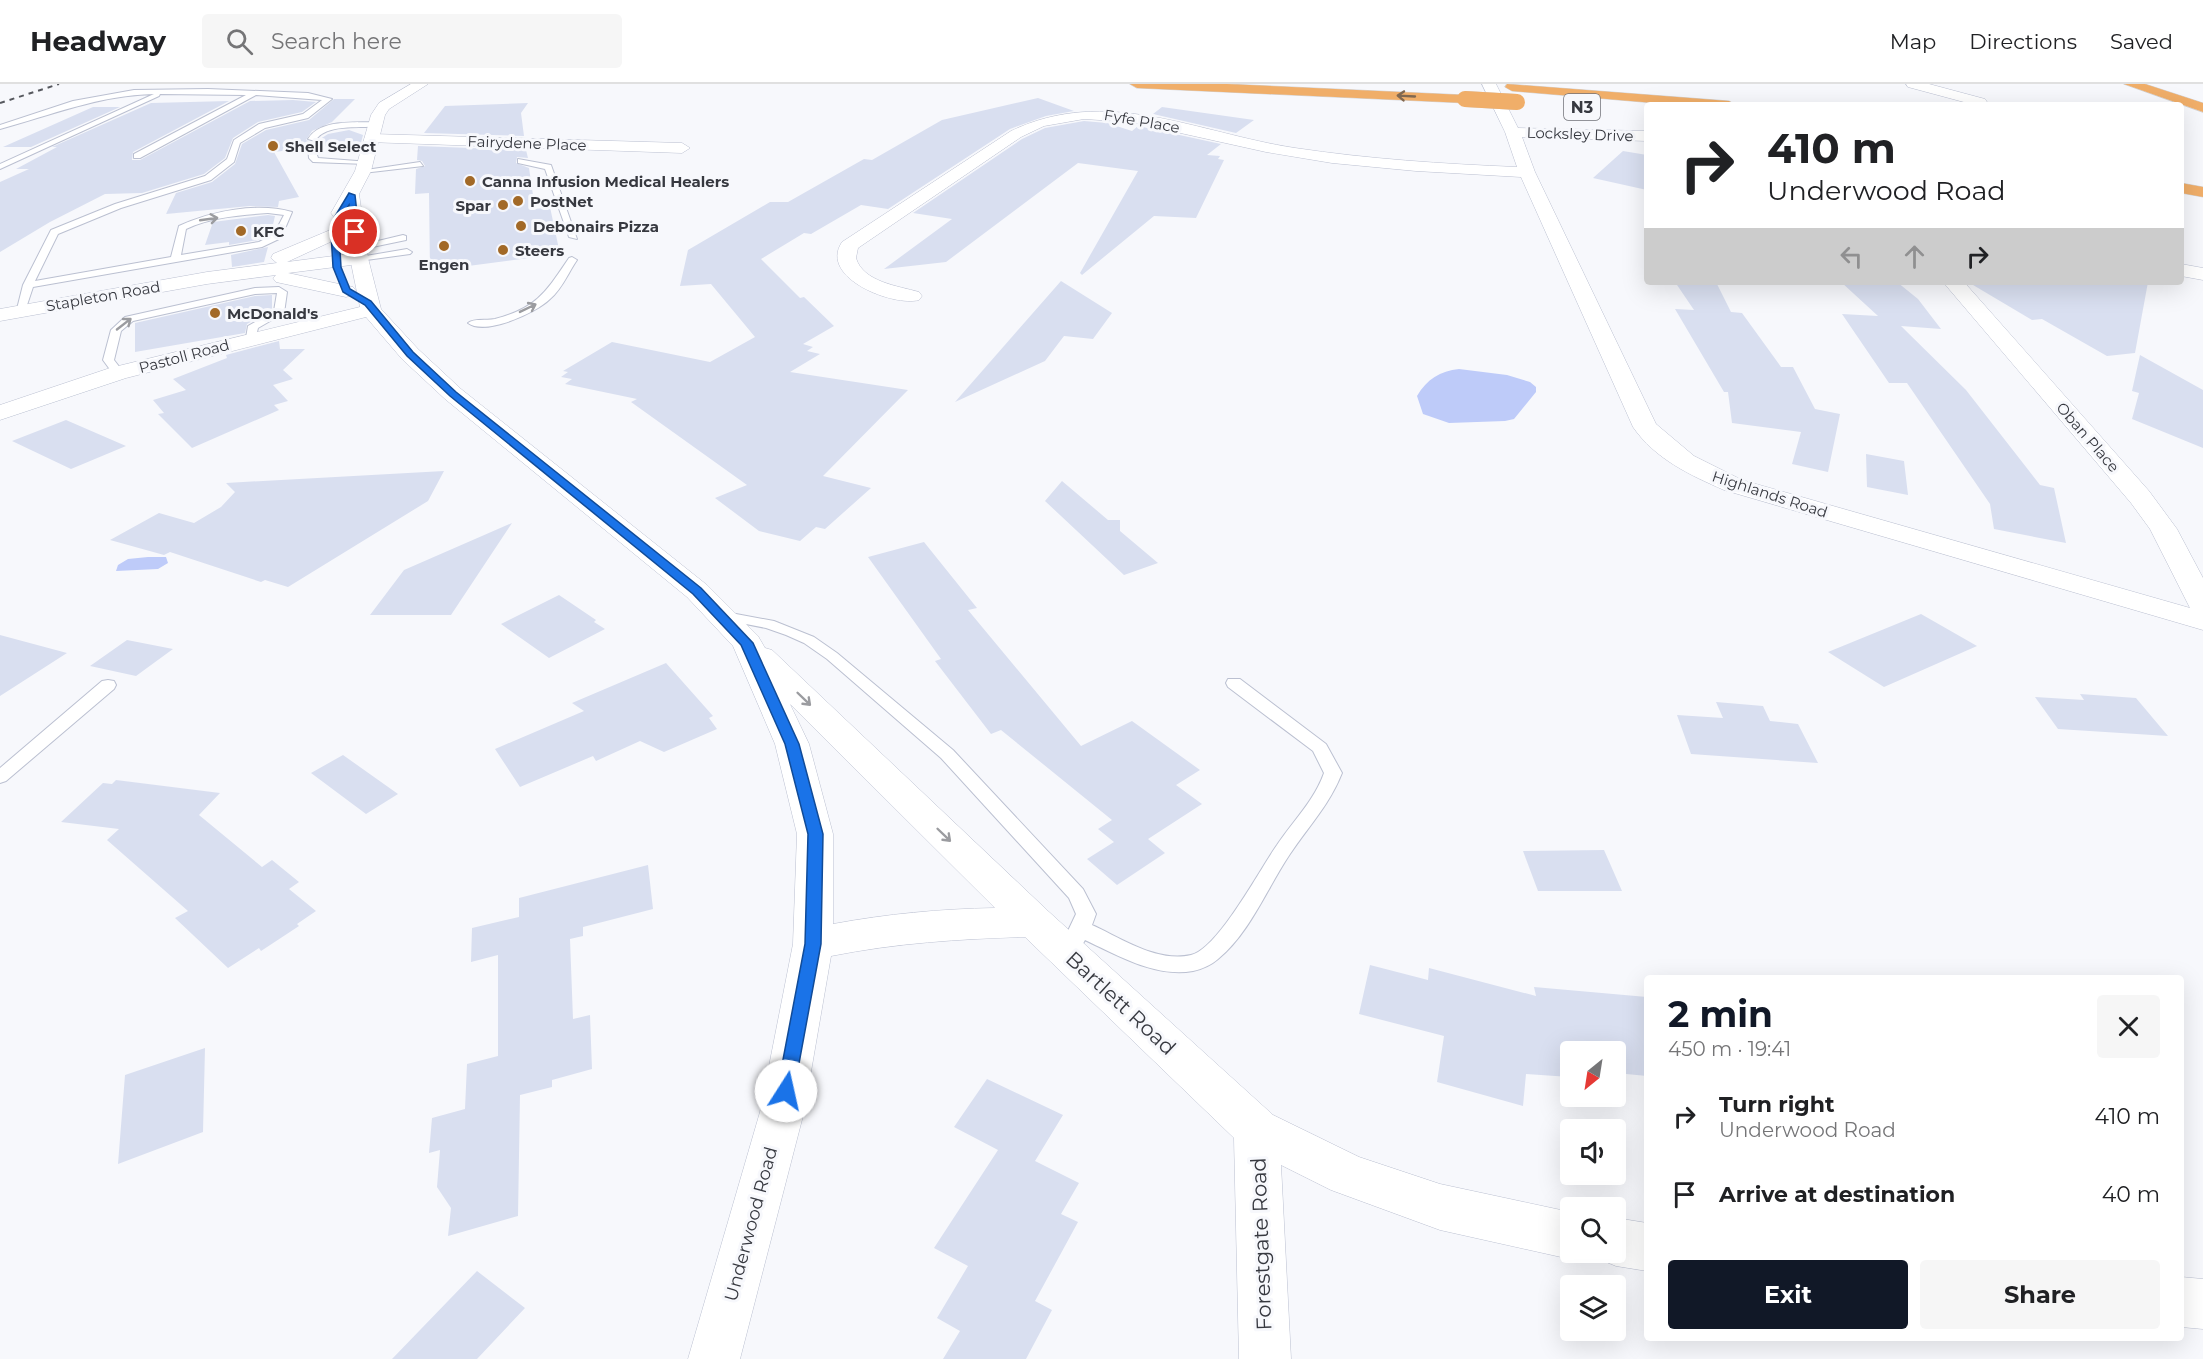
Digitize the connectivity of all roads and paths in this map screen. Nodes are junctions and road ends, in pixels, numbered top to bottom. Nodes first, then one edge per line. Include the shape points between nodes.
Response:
1 (421, 84) edge
2 (1137, 84) edge
3 (1914, 84) edge
4 (2167, 84) edge
5 (1477, 85) edge
6 (1500, 85) edge
7 (2123, 86) edge
8 (166, 91) junction
9 (254, 93) junction
10 (2203, 96) edge
11 (1695, 102) edge
12 (1980, 102) dead end
13 (2158, 102) edge
14 (2181, 102) edge
15 (2184, 103) edge
16 (2203, 108) edge
17 (2184, 111) edge
18 (1644, 112) edge
19 (2203, 118) edge
20 (0, 127) edge
21 (373, 132) junction
22 (1514, 132) junction
23 (1644, 136) edge
24 (682, 148) dead end
25 (137, 156) dead end
26 (521, 161) dead end
27 (420, 164) dead end
28 (364, 166) junction
29 (0, 167) edge
30 (1527, 172) junction
31 (2184, 189) edge
32 (2203, 192) edge
33 (351, 195) junction
34 (574, 237) dead end
35 (403, 238) dead end
36 (336, 249) junction
37 (407, 252) dead end
38 (358, 253) junction
39 (176, 257) junction
40 (572, 260) dead end
41 (240, 271) junction
42 (2184, 271) edge
43 (2203, 274) edge
44 (28, 285) junction
45 (1956, 285) edge
46 (346, 291) junction
47 (912, 296) dead end
48 (370, 306) junction
49 (20, 311) junction
50 (0, 315) edge
51 (473, 323) dead end
52 (251, 338) junction
53 (118, 374) junction
54 (0, 413) edge
55 (2203, 605) edge
56 (2203, 621) edge
57 (734, 629) junction
58 (1234, 683) dead end
59 (108, 685) dead end
60 (0, 777) edge
61 (1034, 922) junction
62 (1074, 941) junction
63 (813, 944) junction
64 (1257, 1130) junction
65 (1560, 1233) edge
66 (1626, 1243) edge
67 (1644, 1246) edge
68 (2184, 1302) edge
69 (2203, 1304) edge
70 (714, 1359) edge
71 (1265, 1359) edge

1 - 21 street via 384,106
18 -> 2 highway, N3, bridge
3 - 12 street
4 - 10 highway
5 - 6 highway, N3
6 - 11 highway, N3
6 - 22 street, Highlands Road
7 - 13 highway
7 - 14 highway
8 - 9 lane
8 - 20 lane via 105,96
8 - 29 lane
9 - 25 lane
9 - 44 lane via 328,99 305,116 262,126 237,142 231,160 208,178 118,206 54,232
15 - 16 highway
17 - 19 highway
21 - 24 street, Fairydene Place
21 - 28 street
21 - 28 lane via 331,127 315,134 312,144 316,160
22 - 23 street, Locksley Drive
22 - 30 street, Highlands Road
26 - 34 lane via 548,167
27 - 28 lane
28 - 33 street
30 - 47 street, Fyfe Place via 1385,164 1305,154 1119,115 1055,117 1016,134 849,246 844,256 847,267 856,275 871,284
30 - 56 street, Highlands Road via 1646,428 1661,447 1689,466 1732,485
31 - 32 highway
33 - 36 street via 338,218
33 - 38 street
35 - 38 lane
36 - 38 street, Stapleton Road
36 - 41 street, Stapleton Road
36 - 41 street via 294,253
36 - 46 street
37 - 38 lane
38 - 48 street
39 -> 39 lane via 182,228 193,222 259,212 289,214 278,236 267,242
39 - 44 lane
51 -> 40 lane via 496,322 540,302 550,294
41 - 46 street, Underwood Road
41 - 49 street, Stapleton Road
42 - 43 street
44 - 49 lane
45 - 55 street, Oban Place via 2140,497 2163,530
46 - 48 street, Underwood Road
48 - 52 street, Pastoll Road
48 - 57 street, Underwood Road via 410,354 453,394 697,591
49 - 50 street, Stapleton Road
52 - 53 street, Pastoll Road
53 -> 52 lane via 108,360 116,330 129,319 255,291 279,290 279,313 253,326
53 - 54 street, Pastoll Road
57 -> 61 street, Bartlett Road
57 - 62 lane via 769,624 809,640 947,754 1076,894 1086,914
57 - 63 street, Underwood Road via 792,744 815,834
58 - 62 lane via 1320,748 1333,773 1329,786 1236,925 1211,954 1195,963 1173,964
59 - 60 lane
61 - 62 street, Bartlett Road
61 - 63 street via 946,924
62 - 64 street, Bartlett Road
63 - 70 street, Underwood Road via 782,1112
64 - 65 street, Bartlett Road via 1348,1174 1440,1207
64 - 71 street, Forestgate Road
66 - 67 street
68 - 69 street

